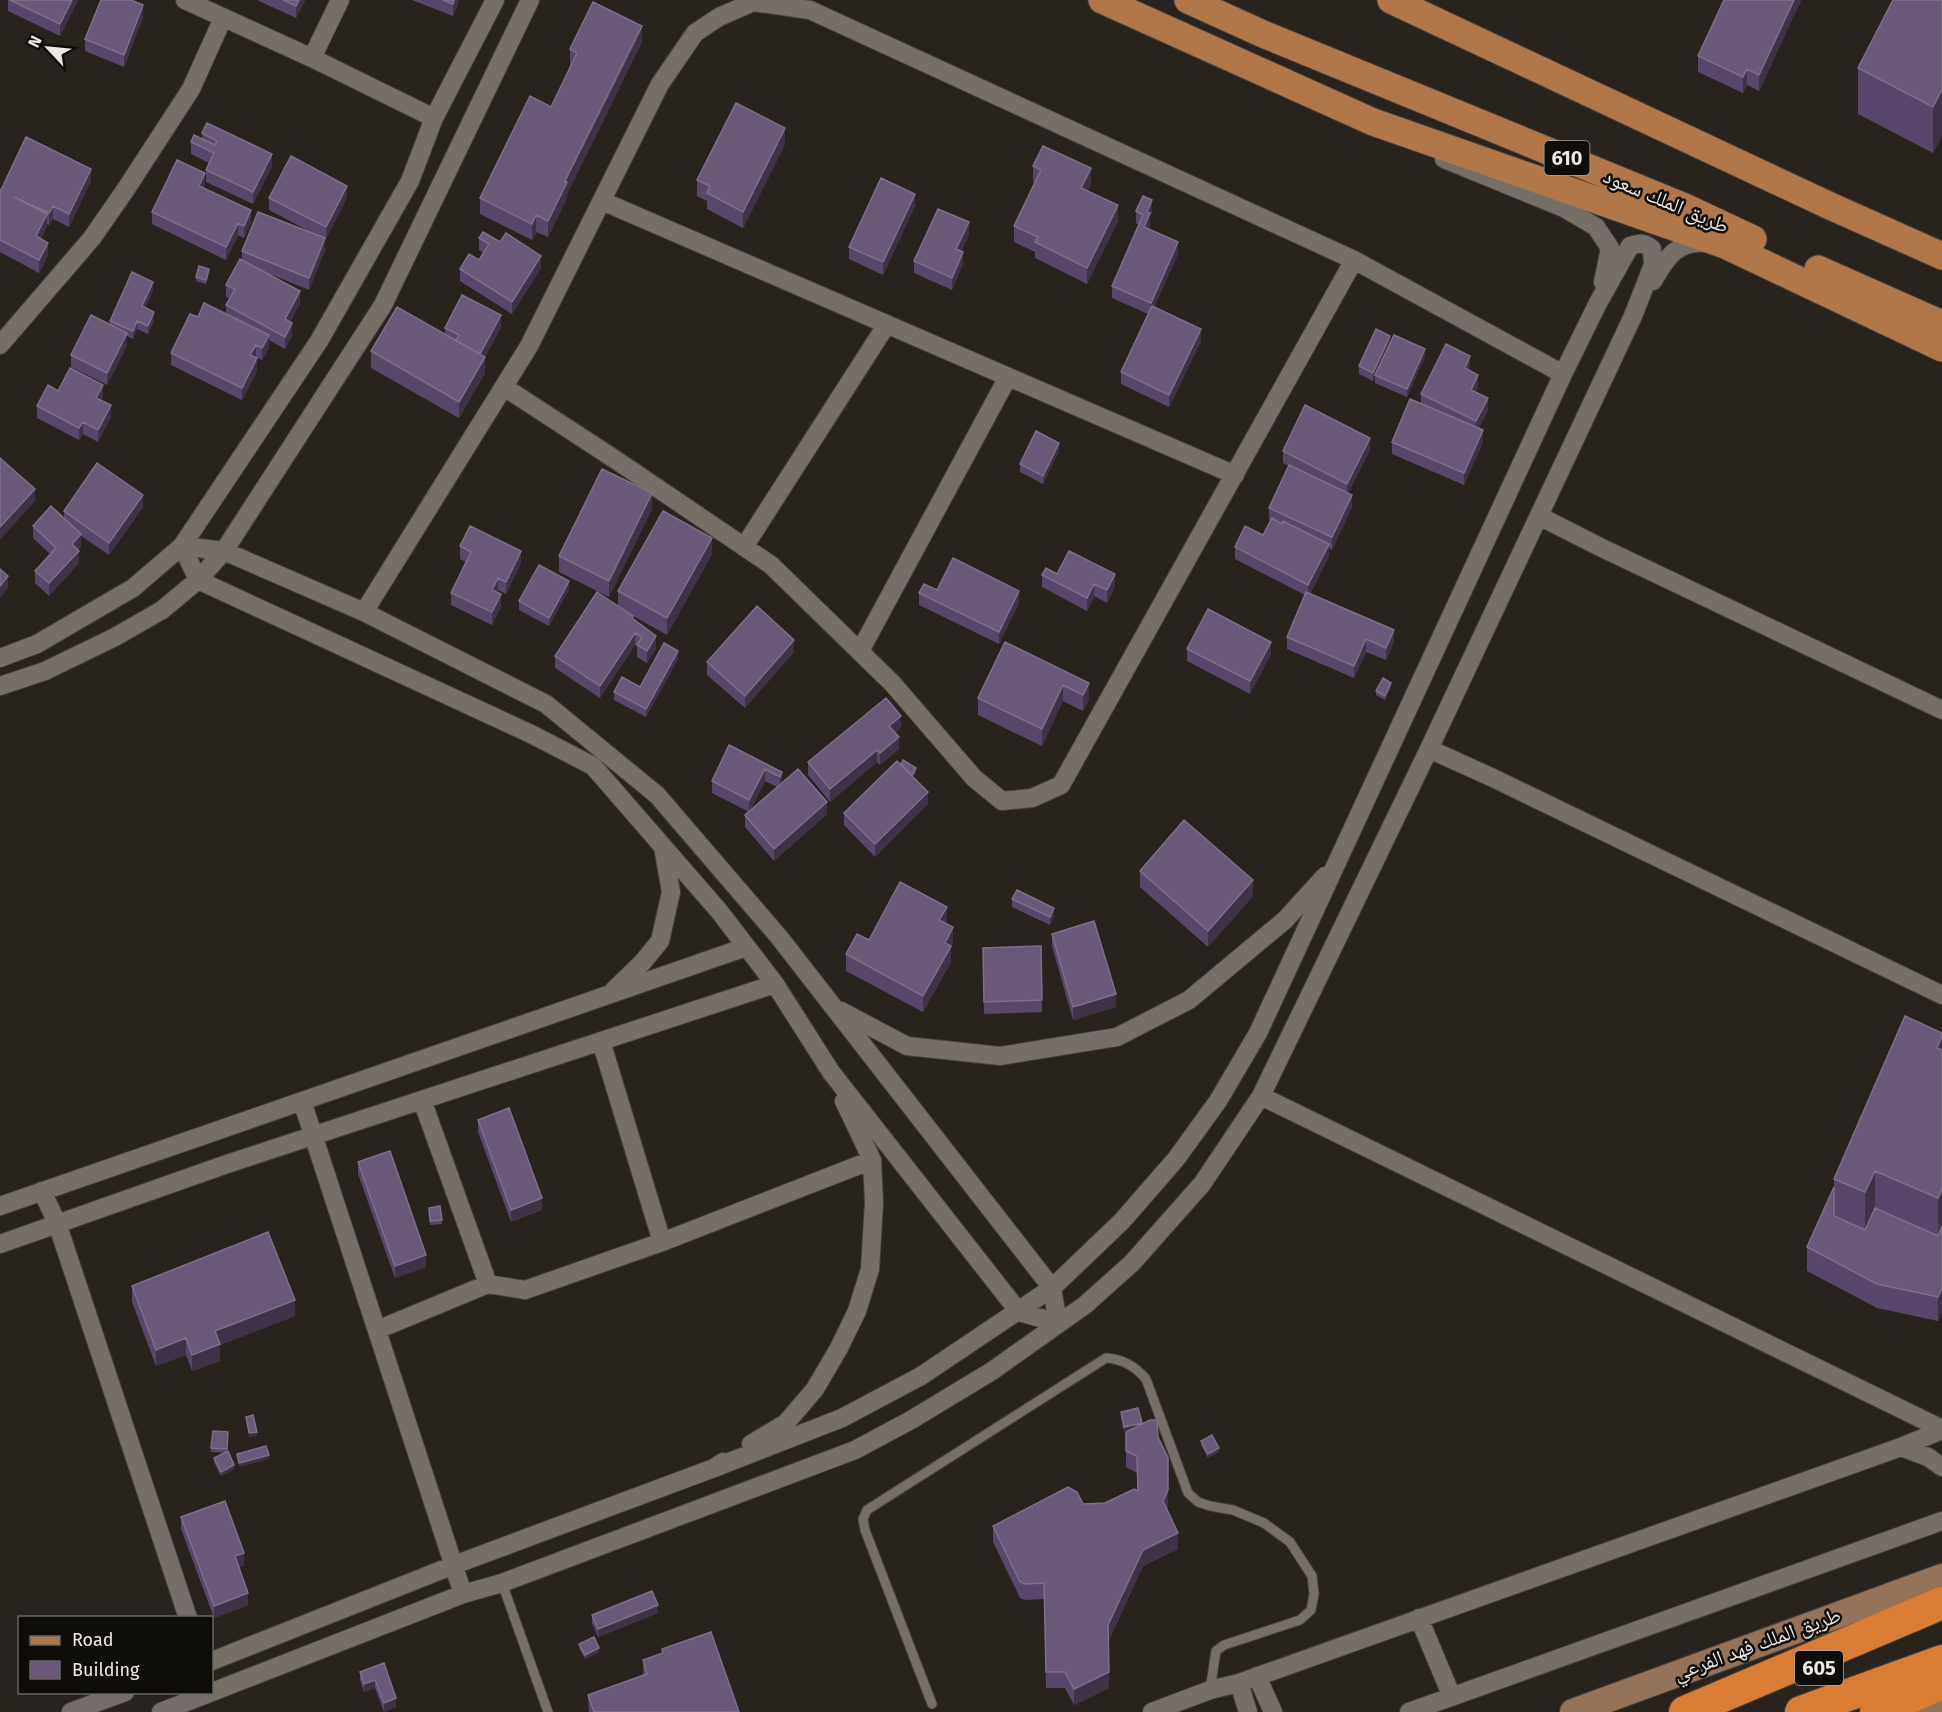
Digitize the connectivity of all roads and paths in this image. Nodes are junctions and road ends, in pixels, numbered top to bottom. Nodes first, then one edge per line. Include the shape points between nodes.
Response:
1 (185, 0) edge
2 (340, 0) edge
3 (495, 0) edge
4 (530, 0) edge
5 (1102, 0) edge
6 (1188, 0) edge
7 (1391, 0) edge
8 (223, 18) junction
9 (312, 58) junction
10 (434, 118) junction
11 (1373, 122) junction
12 (602, 201) junction
13 (1725, 245) junction
14 (1942, 256) edge
15 (1354, 260) junction
16 (1598, 303) junction
17 (1633, 316) junction
18 (1875, 316) junction
19 (887, 324) junction
20 (1942, 324) edge
21 (1942, 335) edge
22 (0, 345) edge
23 (1942, 348) edge
24 (1563, 374) junction
25 (1008, 377) junction
26 (504, 387) junction
27 (1235, 475) junction
28 (1539, 516) junction
29 (182, 546) junction
30 (744, 547) junction
31 (224, 551) junction
32 (198, 580) junction
33 (364, 612) junction
34 (860, 651) junction
35 (0, 657) edge
36 (0, 686) edge
37 (1942, 710) edge
38 (1430, 749) junction
39 (663, 845) junction
40 (1338, 862) junction
41 (746, 947) junction
42 (774, 984) junction
43 (609, 994) junction
44 (1942, 995) edge
45 (834, 1007) junction
46 (601, 1041) junction
47 (831, 1072) junction
48 (1261, 1096) junction
49 (422, 1100) junction
50 (302, 1101) junction
51 (313, 1136) junction
52 (872, 1160) junction
53 (42, 1191) junction
54 (2, 1207) edge
55 (57, 1223) junction
56 (662, 1242) junction
57 (0, 1244) edge
58 (488, 1284) junction
59 (1052, 1288) junction
60 (1019, 1312) junction
61 (1058, 1323) junction
62 (377, 1330) junction
63 (1942, 1430) edge
64 (1901, 1447) junction
65 (1942, 1467) edge
66 (714, 1468) junction
67 (1942, 1521) edge
68 (454, 1565) junction
69 (1942, 1577) edge
70 (502, 1583) junction
71 (463, 1594) junction
72 (1942, 1603) edge
73 (189, 1616) edge
74 (1419, 1618) junction
75 (1942, 1625) edge
76 (213, 1661) edge
77 (1942, 1661) edge
78 (1257, 1676) junction
79 (1239, 1683) junction
80 (1942, 1683) edge
81 (1210, 1690) junction
82 (213, 1692) edge
83 (119, 1694) edge
84 (207, 1694) edge
85 (1452, 1696) junction
86 (932, 1704) dead end
87 (1942, 1704) edge
88 (71, 1712) edge
89 (161, 1712) edge
90 (548, 1712) edge
91 (1152, 1712) edge
92 (1248, 1712) edge
93 (1273, 1712) edge
94 (1409, 1712) edge
95 (1573, 1712) edge
96 (1685, 1712) edge
97 (1696, 1712) edge
98 (1801, 1712) edge
99 (1876, 1712) edge
100 (1919, 1712) edge

1 - 8 street
2 - 9 street
3 - 10 street
4 - 31 street via 383,305
5 - 11 main road
6 - 20 main road, طريق الملك سعود / 610 via 1687,208
7 - 14 main road
8 - 9 street
8 - 22 street via 191,88 126,189 92,238
9 - 10 street
10 - 29 street via 410,181 319,341
11 - 13 main road
11 - 16 street via 1447,161 1564,208 1596,227 1610,248
12 - 15 street via 660,84 695,33 753,2 810,10
12 - 19 street
12 - 26 street via 529,346
13 - 17 street via 1682,245 1665,259
13 - 18 main road
15 - 24 street
15 - 27 street
16 - 17 street via 1630,246 1647,245 1652,249 1653,265
16 - 24 street
17 - 28 street
18 - 21 main road via 1892,314
18 - 23 main road
19 - 25 street
19 - 30 street
24 - 40 street
25 - 27 street
25 - 34 street
26 - 30 street
26 - 33 street
27 - 34 street via 1061,785 1032,798 1002,801 974,778
28 - 37 street
28 - 38 street
29 - 31 street
29 - 32 street
29 - 35 street via 133,588 37,644
30 - 34 street via 771,566
31 - 32 street
31 - 33 street
32 - 36 street via 162,610 115,636 45,671
32 - 39 street via 593,766
33 - 45 street via 546,704 657,795
38 - 44 street
38 - 48 street
39 - 41 street
39 - 43 street via 671,892 660,941
40 - 45 street via 1285,920 1189,1000 1117,1037 1000,1056 907,1046
40 - 59 street via 1258,1033 1218,1101 1176,1159 1122,1221
41 - 42 street
41 - 43 street
42 - 46 street
42 - 47 street
43 - 50 street
45 - 59 street
46 - 49 street
46 - 56 street
47 - 52 street
47 - 60 street
48 - 61 street via 1202,1184 1140,1254 1085,1305
48 - 63 street
49 - 51 street
49 - 58 street
50 - 51 street
50 - 53 street
51 - 55 street
51 - 62 street
52 - 56 street
52 - 66 street via 870,1269 857,1311 839,1348 814,1389 786,1423
53 - 54 street
53 - 55 street
55 - 57 street
55 - 73 street
56 - 58 street via 525,1290
58 - 62 street
59 - 60 street
59 - 61 street
60 - 61 street
60 - 66 street via 921,1376 842,1418
61 - 70 street via 992,1371 855,1450
62 - 68 street
63 - 64 street
64 - 65 street
64 - 74 street
66 - 68 street
67 - 85 street
68 - 71 street
68 - 76 street
69 - 95 main road, طريق الملك فهد الفرعي
70 - 71 street
70 - 90 lane
71 - 82 street
72 - 96 highway
74 - 78 street
74 - 85 street
75 - 97 highway, 605
77 - 98 highway, 605
78 - 79 street
78 - 93 street
79 - 81 street
79 - 92 street
80 - 99 highway
81 - 86 lane via 1216,1651 1300,1620 1311,1610 1312,1576 1290,1542 1264,1523 1198,1502 1188,1492 1146,1379 1136,1368 1106,1358 867,1510 863,1519 865,1530
81 - 91 street
83 - 88 street
84 - 89 street
85 - 94 street
87 - 100 main road

